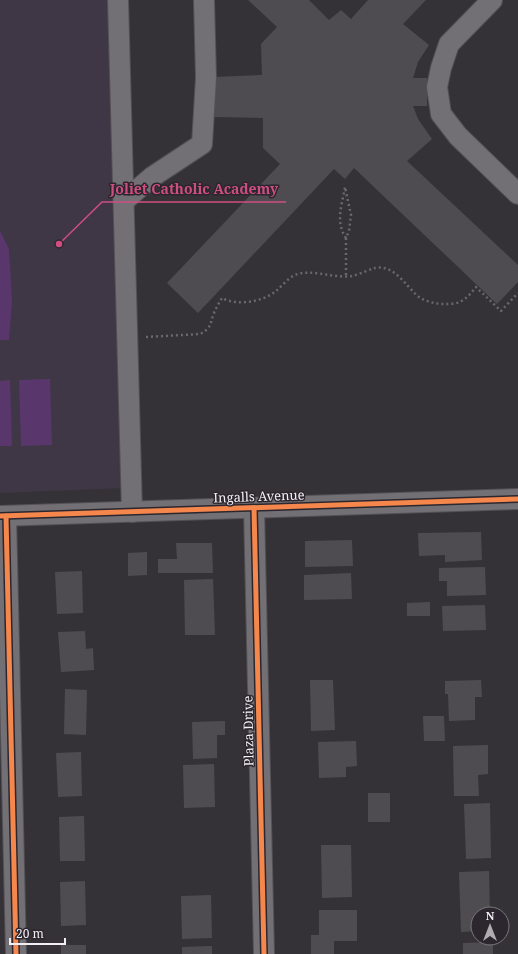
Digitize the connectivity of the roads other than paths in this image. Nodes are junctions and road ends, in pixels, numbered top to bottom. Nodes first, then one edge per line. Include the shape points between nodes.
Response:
1 (118, 0) edge
2 (204, 0) edge
3 (492, 0) edge
4 (518, 194) edge
5 (124, 201) junction
6 (518, 499) edge
7 (254, 508) junction
8 (132, 512) junction
9 (3, 516) edge
10 (16, 954) edge
11 (264, 954) edge

1 - 5 street
2 - 5 street via 206,78 202,144 152,178
3 - 4 street via 449,44 437,87 441,114 458,136
5 - 8 street
6 - 7 street, Ingalls Avenue
7 - 8 street, Ingalls Avenue
7 - 11 street, Plaza Drive
8 - 9 street, Ingalls Avenue
9 - 10 street

